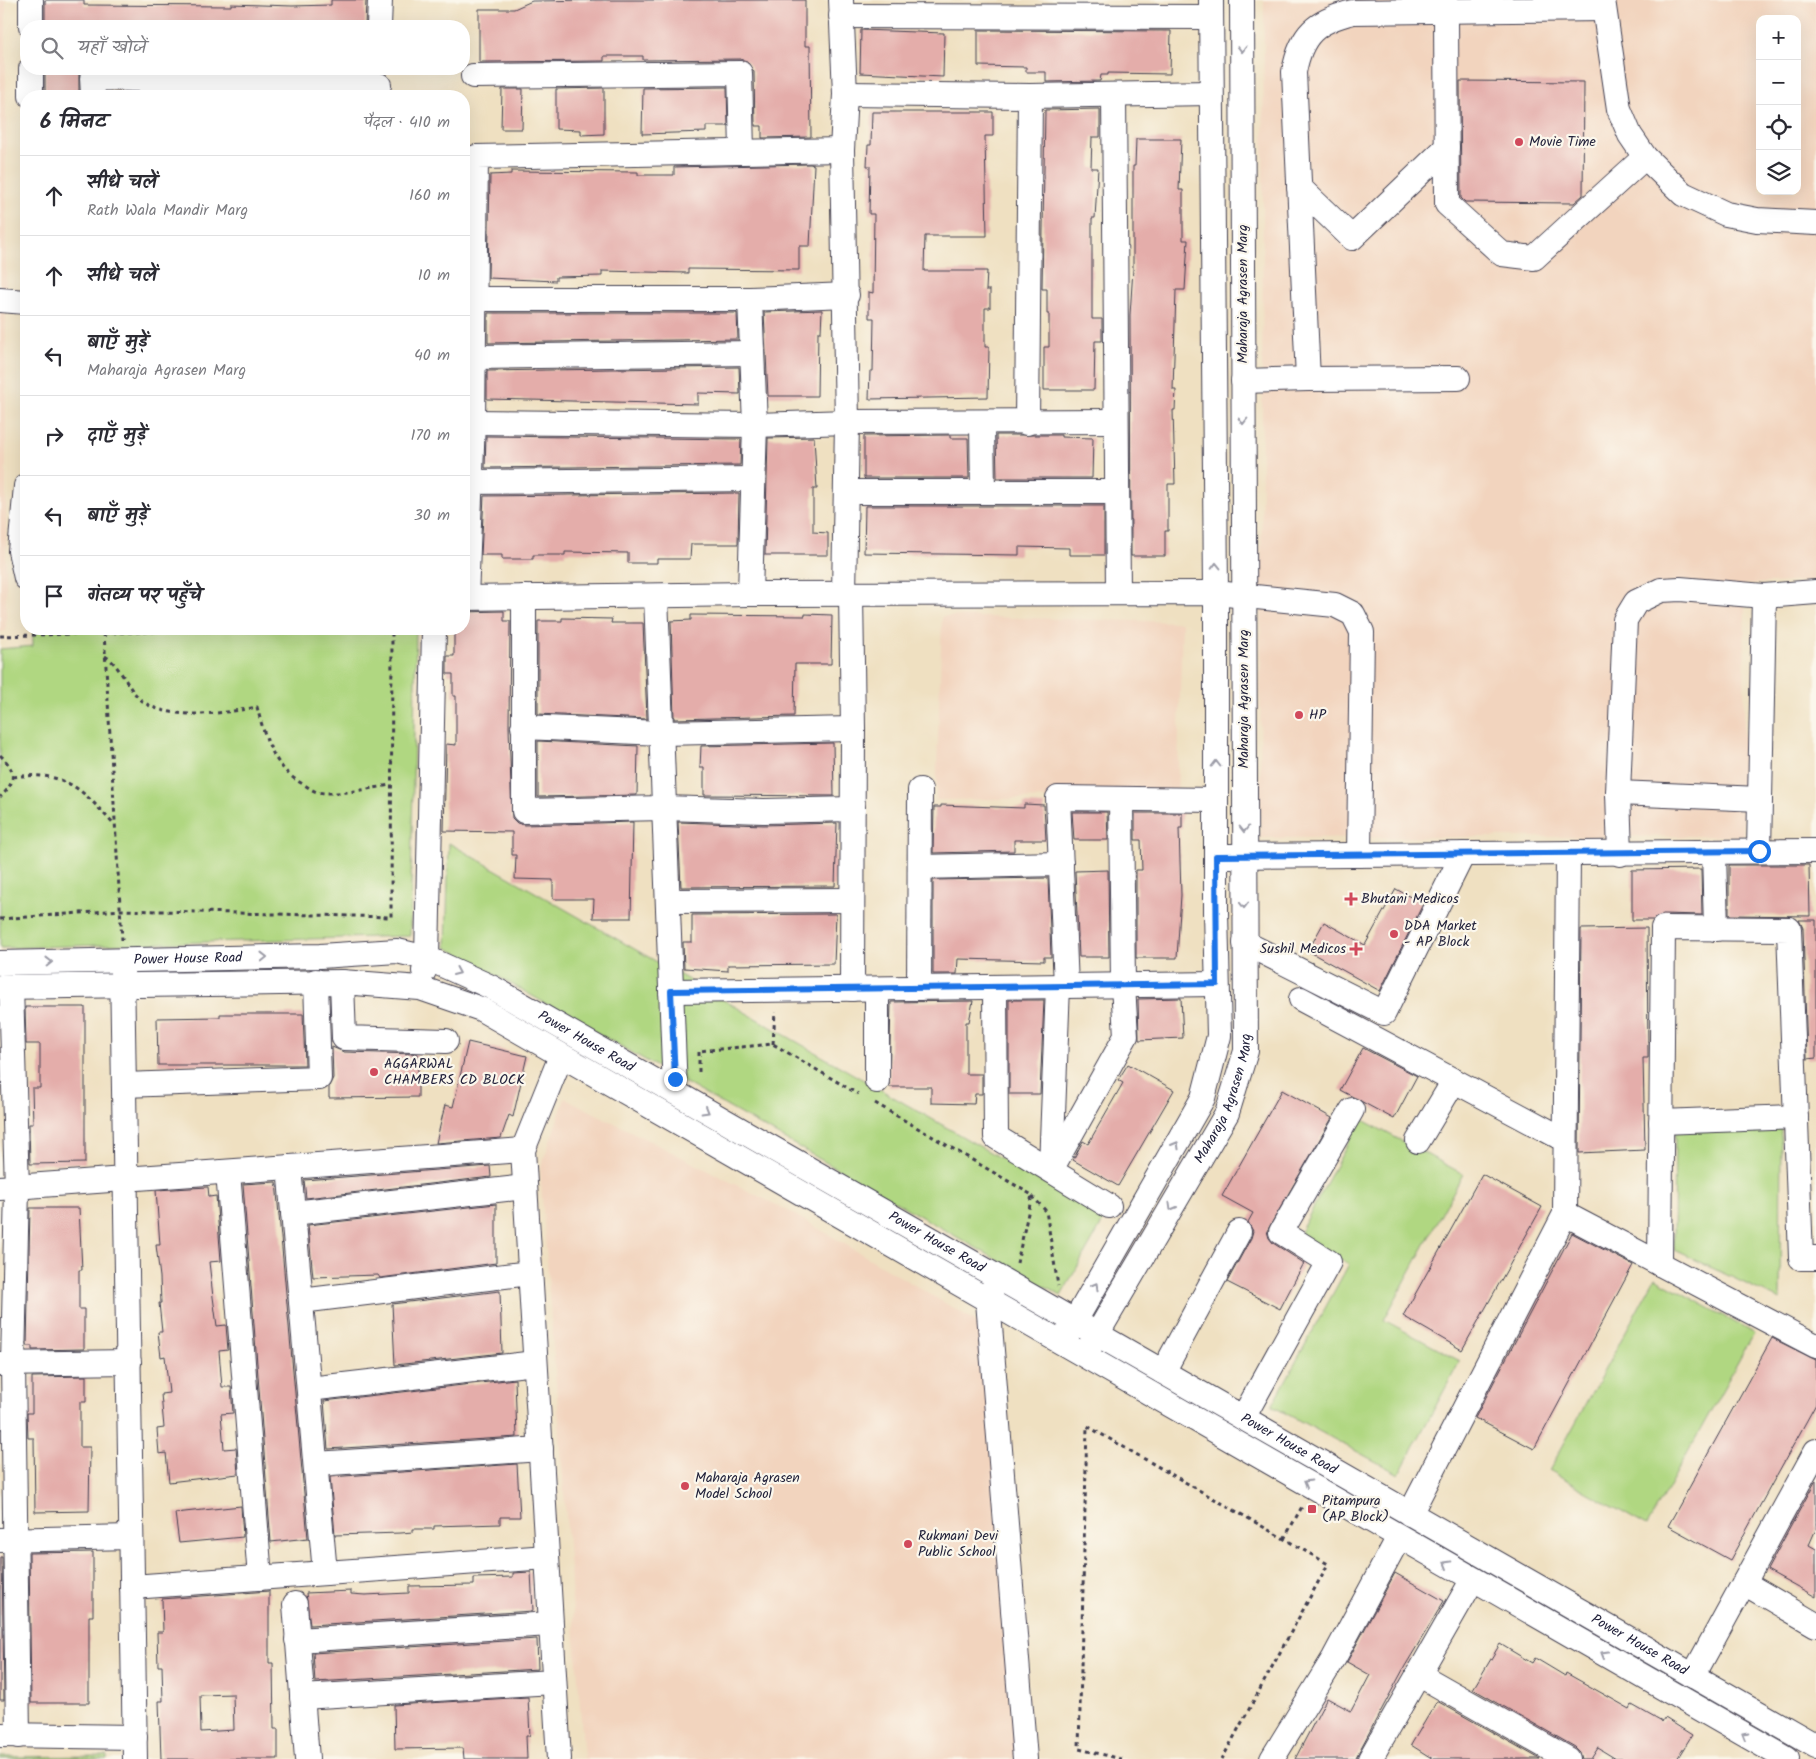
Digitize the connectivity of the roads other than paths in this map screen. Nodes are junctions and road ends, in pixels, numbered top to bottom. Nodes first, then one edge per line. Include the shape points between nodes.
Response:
1 (31, 0) edge
2 (380, 0) edge
3 (1242, 0) edge
4 (1603, 5) edge
5 (841, 8) edge
6 (1211, 8) edge
7 (1446, 11) junction
8 (31, 20) edge
9 (379, 20) edge
10 (31, 75) edge
11 (473, 76) dead end
12 (379, 83) edge
13 (31, 90) edge
14 (93, 90) edge
15 (1211, 93) junction
16 (845, 94) junction
17 (1114, 95) junction
18 (1030, 96) junction
19 (1447, 147) junction
20 (842, 150) junction
21 (742, 152) junction
22 (1646, 157) junction
23 (1299, 187) junction
24 (1816, 223) edge
25 (847, 295) junction
26 (474, 299) junction
27 (750, 299) junction
28 (0, 300) edge
29 (20, 302) edge
30 (752, 353) junction
31 (474, 357) junction
32 (1458, 378) dead end
33 (1308, 379) junction
34 (1243, 381) junction
35 (1116, 421) junction
36 (473, 422) junction
37 (847, 422) junction
38 (982, 423) junction
39 (1027, 423) junction
40 (755, 425) junction
41 (753, 479) junction
42 (471, 482) junction
43 (846, 492) junction
44 (983, 492) junction
45 (1116, 492) junction
46 (470, 501) edge
47 (1816, 592) edge
48 (1118, 593) junction
49 (1216, 593) junction
50 (750, 594) junction
51 (847, 594) junction
52 (1244, 595) junction
53 (656, 596) junction
54 (1764, 596) junction
55 (524, 597) junction
56 (470, 598) edge
57 (434, 635) edge
58 (523, 727) junction
59 (853, 729) junction
60 (661, 733) junction
61 (920, 790) dead end
62 (1618, 793) junction
63 (1121, 799) junction
64 (1760, 799) junction
65 (1216, 800) junction
66 (664, 808) junction
67 (853, 809) junction
68 (1759, 851) junction
69 (1816, 851) edge
70 (1714, 852) junction
71 (1568, 853) junction
72 (1463, 854) junction
73 (1620, 854) junction
74 (1359, 855) junction
75 (1216, 856) junction
76 (1244, 856) junction
77 (1061, 864) junction
78 (920, 867) junction
79 (852, 900) junction
80 (668, 901) junction
81 (1716, 929) junction
82 (1245, 943) junction
83 (383, 952) junction
84 (427, 958) junction
85 (122, 960) junction
86 (0, 963) edge
87 (316, 982) junction
88 (342, 982) junction
89 (378, 984) junction
90 (1217, 984) junction
91 (123, 985) junction
92 (1123, 985) junction
93 (1062, 986) junction
94 (5, 987) edge
95 (995, 987) junction
96 (420, 988) junction
97 (919, 988) junction
98 (852, 989) junction
99 (877, 989) junction
100 (671, 991) junction
101 (1301, 999) dead end
102 (446, 1041) dead end
103 (562, 1056) junction
104 (1454, 1081) junction
105 (124, 1085) junction
106 (675, 1092) junction
107 (868, 1092) road end
108 (1352, 1110) dead end
109 (1796, 1117) junction
110 (1662, 1122) junction
111 (1565, 1140) junction
112 (1418, 1141) dead end
113 (523, 1150) junction
114 (289, 1167) junction
115 (1051, 1170) junction
116 (228, 1172) junction
117 (126, 1180) junction
118 (525, 1186) junction
119 (9, 1188) edge
120 (1109, 1206) dead end
121 (293, 1212) junction
122 (1565, 1214) junction
123 (1239, 1232) dead end
124 (1816, 1258) edge
125 (1660, 1264) junction
126 (530, 1273) junction
127 (1004, 1281) junction
128 (301, 1301) junction
129 (988, 1301) junction
130 (1069, 1319) junction
131 (1097, 1334) junction
132 (1063, 1344) junction
133 (1816, 1346) edge
134 (1085, 1356) junction
135 (129, 1362) junction
136 (536, 1363) junction
137 (7, 1364) edge
138 (1163, 1372) junction
139 (309, 1389) junction
140 (1243, 1418) junction
141 (541, 1449) junction
142 (1816, 1451) edge
143 (316, 1464) junction
144 (1410, 1514) junction
145 (131, 1537) junction
146 (1399, 1537) junction
147 (8, 1540) edge
148 (547, 1557) junction
149 (326, 1573) junction
150 (260, 1578) junction
151 (1473, 1579) junction
152 (1744, 1583) junction
153 (132, 1587) junction
154 (294, 1604) dead end
155 (550, 1624) junction
156 (1816, 1624) edge
157 (297, 1640) junction
158 (1418, 1674) junction
159 (1693, 1676) junction
160 (554, 1682) junction
161 (302, 1697) junction
162 (9, 1736) edge
163 (1816, 1746) edge
164 (135, 1748) edge
165 (1373, 1758) edge
166 (306, 1759) edge
167 (559, 1759) edge
168 (1025, 1759) edge
169 (1272, 1759) edge
170 (1568, 1759) edge
171 (1787, 1759) edge

1 - 8 street
2 - 9 street
3 -> 34 street, Maharaja Agrasen Marg
4 - 7 street
4 - 22 street via 1619,109 1630,135
5 - 6 street
5 - 16 street
6 - 15 street, Maharaja Agrasen Marg
7 - 19 street
7 - 23 street via 1353,12 1331,17 1310,32 1298,52 1294,72
10 - 13 street
11 - 21 street via 740,73
12 - 14 street via 92,78
15 - 17 street
49 -> 15 street, Maharaja Agrasen Marg
16 - 18 street
16 - 20 street
17 - 18 street
17 - 35 street
18 - 39 street
19 - 22 street via 1447,204 1502,254 1534,258
19 - 23 street via 1352,238
20 - 21 street
20 - 25 street
21 - 26 street via 476,157
22 - 24 street via 1683,194 1726,214 1757,220
23 - 33 street
25 - 27 street
25 - 37 street
26 - 27 street
26 - 31 street
27 - 30 street
28 - 29 street
30 - 31 street
30 - 40 street
31 - 36 street
32 - 33 street
33 - 34 street
34 -> 52 street, Maharaja Agrasen Marg
35 - 39 street
35 - 45 street
36 - 40 street
36 - 42 street
37 - 38 street
37 - 40 street
37 - 43 street
38 - 39 street
38 - 44 street
40 - 41 street
41 - 42 street
41 - 50 street
42 - 46 street
43 - 44 street
43 - 51 street
44 - 45 street
45 - 48 street
47 - 54 street
48 - 49 street
48 - 51 street
49 - 52 street
65 -> 49 street, Maharaja Agrasen Marg
50 - 51 street
50 - 53 street
51 - 59 street
52 - 74 street via 1335,605 1353,614 1362,632
52 -> 76 street, Maharaja Agrasen Marg
53 - 55 street
53 - 60 street
54 - 62 street via 1680,589 1661,590 1636,602 1625,620
54 - 64 street
55 - 56 street
55 - 58 street
57 - 84 street
58 - 60 street
58 - 66 street via 524,811
59 - 60 street
59 - 67 street
60 - 66 street
61 - 78 street
62 - 64 street
62 - 73 street
63 - 65 street
63 - 77 street via 1058,798
63 - 92 street
64 - 68 street
65 - 75 street, Maharaja Agrasen Marg
66 - 67 street
66 - 80 street
67 - 79 street
68 - 69 street
68 - 70 street
70 - 73 street
70 - 81 street
71 - 72 street
71 - 73 street
71 - 111 street
72 - 74 street
72 - 82 street via 1384,1013
74 - 76 street
75 - 76 street
75 - 90 street, Maharaja Agrasen Marg
76 -> 82 street, Maharaja Agrasen Marg
77 - 78 street
77 - 93 street
78 - 97 street
79 - 80 street
79 - 98 street
80 - 100 street
81 - 109 street via 1790,929
81 - 110 street via 1663,928
82 -> 131 street, Maharaja Agrasen Marg via 1246,1051 1227,1113
83 - 84 street, Power House Road via 397,951
85 -> 83 street, Power House Road
83 - 89 street
84 - 96 street
84 -> 106 street, Power House Road via 491,987
86 -> 85 street, Power House Road
85 - 91 street
87 - 88 street, Power House Road
87 - 91 street, Power House Road
87 - 105 street via 319,1078
88 - 89 street, Power House Road
88 - 102 street via 344,1038
89 - 96 street, Power House Road
90 - 92 street
130 -> 90 street, Maharaja Agrasen Marg via 1203,1098 1219,1036
91 - 94 street, Power House Road
91 - 105 street
92 - 93 street
92 - 115 street via 1126,1036
93 - 95 street
93 - 115 street
94 - 119 street
95 - 97 street
95 - 115 street via 996,1137
96 - 103 street, Power House Road via 481,1009
97 - 99 street
98 - 99 street
98 - 100 street
99 - 107 street
100 - 106 street
101 - 104 street
103 - 113 street
103 - 129 street, Power House Road
104 - 111 street
104 - 112 street
105 - 117 street
106 -> 127 street, Power House Road
108 - 140 street via 1282,1232 1330,1262
109 - 110 street
109 - 124 street via 1801,1258
110 - 125 street
111 - 122 street
113 - 114 street
113 - 118 street
114 - 116 street
114 - 121 street
115 - 120 street
116 - 117 street
116 - 150 street
117 - 119 street
117 - 135 street
118 - 121 street
118 - 126 street
119 - 137 street
121 - 128 street
122 - 125 street
122 - 144 street
123 - 138 street
125 - 133 street
126 - 128 street
126 - 136 street
127 - 129 street
127 - 130 street, Power House Road
128 - 139 street
129 - 132 street, Power House Road
129 - 168 street
130 - 131 street, Power House Road
130 - 132 street, Maharaja Agrasen Marg
131 - 134 street, Maharaja Agrasen Marg
131 - 138 street, Power House Road
132 - 134 street, Power House Road
146 -> 134 street, Power House Road
135 - 137 street
135 - 145 street
136 - 139 street
136 - 141 street
137 - 147 street
138 - 140 street, Power House Road
139 - 143 street
140 - 144 street, Power House Road
141 - 143 street
141 - 148 street
142 - 152 street
143 - 149 street
144 - 159 street, Power House Road
145 - 147 street
145 - 153 street
151 -> 146 street, Power House Road
146 - 169 street via 1306,1706
147 - 162 street
148 - 149 street
148 - 155 street
149 - 150 street
150 - 153 street
151 - 158 street
171 -> 151 street, Power House Road
152 - 156 street
152 - 159 street
153 - 164 street
154 - 157 street
155 - 157 street
155 - 160 street
157 - 161 street
158 - 165 street
158 - 170 street
159 - 163 street, Power House Road
160 - 161 street
160 - 167 street
161 - 166 street
162 - 164 street

